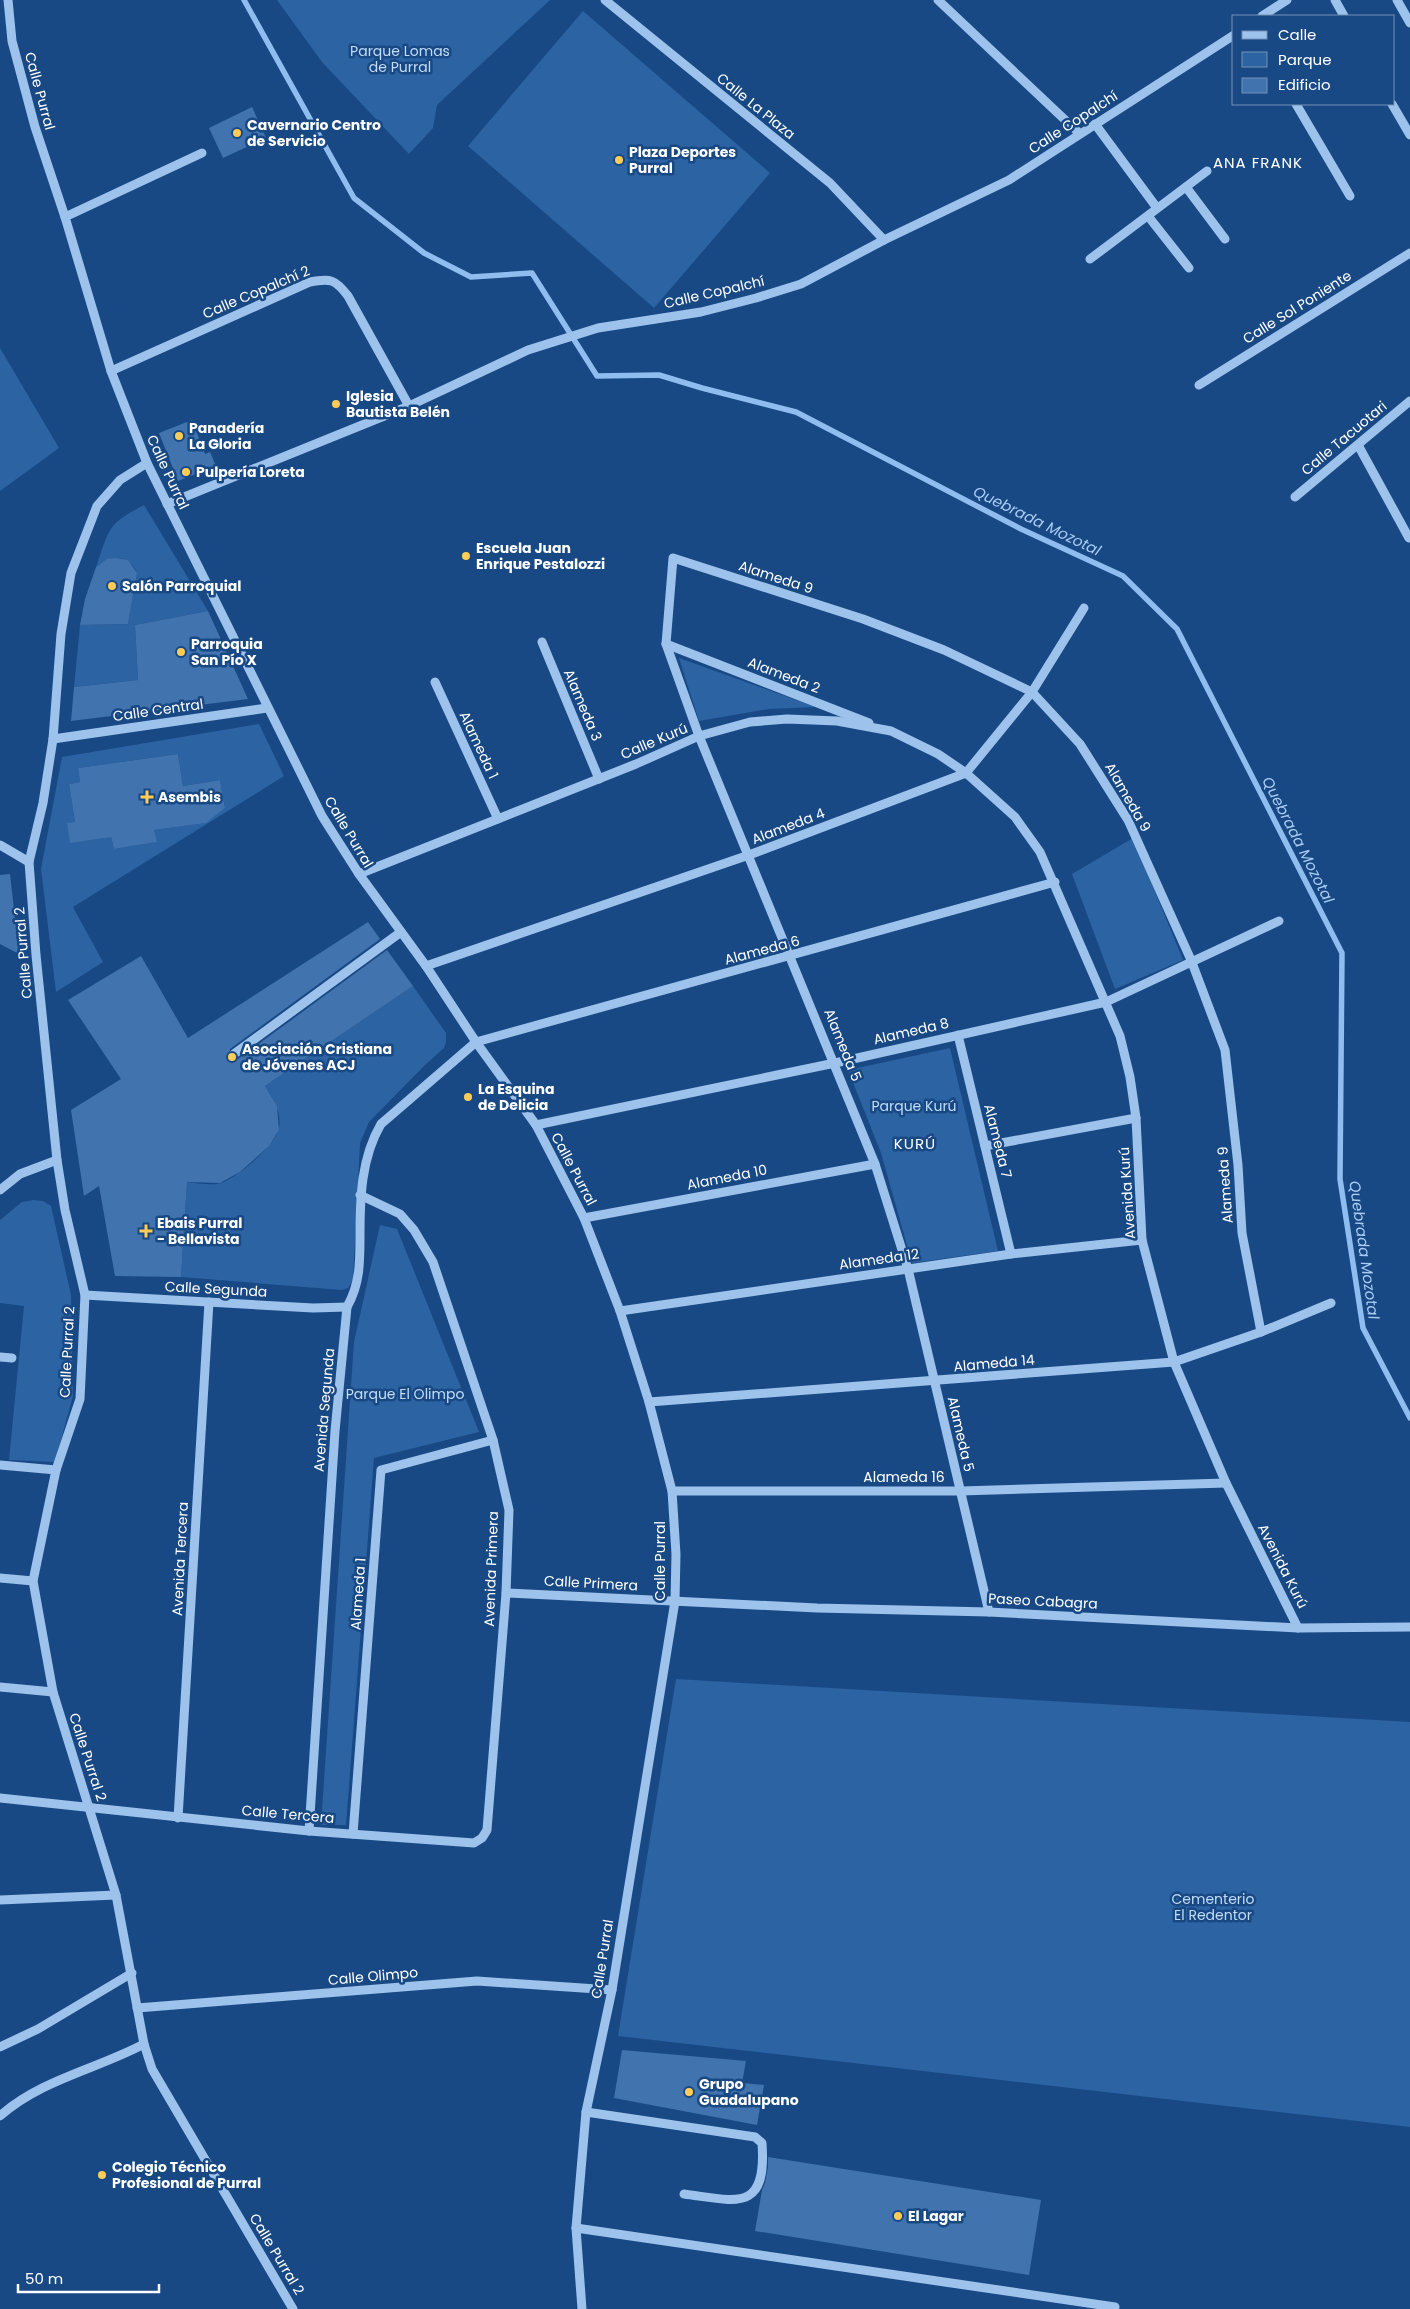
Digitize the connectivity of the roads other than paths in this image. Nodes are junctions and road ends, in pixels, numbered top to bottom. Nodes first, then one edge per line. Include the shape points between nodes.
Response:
1 (8, 0) edge
2 (605, 0) edge
3 (938, 0) edge
4 (1287, 0) edge
5 (1335, 0) edge
6 (1397, 0) edge
7 (1264, 15) edge
8 (1343, 15) edge
9 (1410, 23) edge
10 (1232, 36) edge
11 (1297, 105) edge
12 (1393, 105) edge
13 (1095, 124) junction
14 (1080, 134) junction
15 (1410, 136) edge
16 (202, 153) dead end
17 (1206, 172) dead end
18 (1186, 187) junction
19 (1350, 196) dead end
20 (1158, 208) junction
21 (1148, 216) junction
22 (65, 217) junction
23 (1225, 239) dead end
24 (884, 240) junction
25 (1410, 253) edge
26 (1090, 260) dead end
27 (1189, 268) dead end
28 (111, 371) junction
29 (1199, 385) dead end
30 (1410, 401) edge
31 (409, 406) junction
32 (1358, 445) junction
33 (147, 463) junction
34 (1295, 497) dead end
35 (167, 504) junction
36 (1409, 538) edge
37 (673, 558) joint
38 (1084, 608) dead end
39 (542, 642) dead end
40 (666, 644) junction
41 (435, 682) dead end
42 (1032, 692) junction
43 (268, 708) junction
44 (891, 731) junction
45 (699, 736) junction
46 (53, 739) junction
47 (966, 773) junction
48 (599, 779) junction
49 (498, 819) junction
50 (0, 845) edge
51 (749, 855) junction
52 (29, 862) junction
53 (358, 874) junction
54 (1055, 882) junction
55 (1279, 921) dead end
56 (401, 932) junction
57 (791, 956) junction
58 (1191, 960) junction
59 (426, 966) junction
60 (1106, 1002) junction
61 (958, 1035) junction
62 (476, 1042) junction
63 (234, 1054) dead end
64 (835, 1063) junction
65 (1136, 1118) junction
66 (536, 1125) junction
67 (985, 1146) junction
68 (57, 1160) junction
69 (875, 1164) junction
70 (0, 1190) edge
71 (360, 1195) junction
72 (584, 1218) junction
73 (1142, 1240) junction
74 (1011, 1254) junction
75 (908, 1269) junction
76 (85, 1295) junction
77 (209, 1302) junction
78 (1331, 1303) dead end
79 (347, 1308) junction
80 (620, 1311) junction
81 (1261, 1332) junction
82 (0, 1357) edge
83 (12, 1358) dead end
84 (1174, 1362) junction
85 (935, 1382) junction
86 (649, 1402) junction
87 (493, 1440) junction
88 (0, 1465) edge
89 (56, 1470) junction
90 (1226, 1484) junction
91 (672, 1490) junction
92 (961, 1491) junction
93 (0, 1578) edge
94 (33, 1582) junction
95 (506, 1593) junction
96 (675, 1601) junction
97 (989, 1612) junction
98 (1410, 1627) edge
99 (1298, 1628) junction
100 (0, 1687) edge
101 (53, 1692) junction
102 (0, 1798) edge
103 (90, 1808) junction
104 (178, 1818) junction
105 (309, 1830) junction
106 (353, 1834) junction
107 (482, 1838) joint
108 (116, 1895) junction
109 (0, 1900) edge
110 (132, 1973) junction
111 (612, 1990) junction
112 (137, 2008) junction
113 (144, 2044) junction
114 (0, 2047) edge
115 (586, 2112) junction
116 (0, 2116) edge
117 (684, 2194) dead end
118 (576, 2228) junction
119 (1115, 2307) dead end
120 (294, 2309) edge
121 (582, 2309) edge

1 - 22 street, Calle Purral via 12,41 35,128
2 - 24 street, Calle La Plaza via 830,184
3 - 14 street
4 - 7 street
5 - 8 street
6 - 9 street
10 - 13 street, Calle Copalchí
11 - 19 street
12 - 15 street
13 - 14 street, Calle Copalchí
13 - 20 street
14 - 24 street, Calle Copalchí via 1009,180
16 - 22 street
17 - 18 street
18 - 20 street
18 - 23 street
20 - 21 street
21 - 26 street
21 - 27 street
22 - 28 street, Calle Purral
24 - 31 street, Calle Copalchí via 801,284 702,312 598,328 528,350
25 - 29 street, Calle Sol Poniente
28 - 31 street, Calle Copalchí 2 via 310,282 326,279 339,284 348,296
28 - 33 street, Calle Purral
30 - 32 street, Calle Tacuotari
31 - 35 street, Calle Copalchí
32 - 34 street, Calle Tacuotari
32 - 36 street
33 - 35 street, Calle Purral
33 - 46 street, Calle Purral 2 via 120,480 97,506 71,574 60,634
35 - 43 street, Calle Purral
37 - 40 street, Alameda 5
37 - 42 street, Alameda 9 via 863,619 944,650
38 - 42 street
39 - 48 street, Alameda 3
40 - 44 street, Alameda 2
40 - 45 street, Alameda 5
41 - 49 street, Alameda 1
42 - 47 street
42 - 58 street, Alameda 9 via 1080,744 1128,820
43 - 46 street, Calle Central
43 - 53 street, Calle Purral via 322,816
44 - 45 street, Calle Kurú via 837,721 787,719 750,722
44 - 47 street, Calle Kurú via 938,754
45 - 48 street, Calle Kurú
45 - 51 street, Alameda 5
46 - 52 street, Calle Purral 2
47 - 51 street, Alameda 4
47 - 54 street, Avenida Kurú via 1015,817 1040,852
48 - 49 street, Calle Kurú
49 - 53 street, Calle Kurú
50 - 52 street
51 - 57 street, Alameda 5
51 - 59 street, Alameda 4
52 - 68 street, Calle Purral 2
53 - 56 street, Calle Purral
54 - 57 street, Alameda 6
54 - 60 street, Avenida Kurú
55 - 58 street, Alameda 8
56 - 59 street, Calle Purral
56 - 63 street
57 - 62 street, Alameda 6
57 - 64 street, Alameda 5
58 - 60 street, Alameda 8
58 - 81 street, Alameda 9 via 1225,1050 1242,1233
59 - 62 street, Calle Purral
60 - 61 street, Alameda 8
60 - 65 street, Avenida Kurú via 1120,1036
61 - 64 street, Alameda 8
61 - 67 street, Alameda 7
62 - 66 street, Calle Purral
62 - 71 street, Avenida Segunda via 381,1124 371,1140
64 - 66 street, Alameda 8
64 - 69 street, Alameda 5
65 - 67 street
65 - 73 street, Avenida Kurú
66 - 72 street, Calle Purral
67 - 74 street, Alameda 7
68 - 70 street via 20,1174
68 - 76 street, Calle Purral 2
69 - 72 street, Alameda 10
69 - 75 street, Alameda 5
71 - 79 street, Avenida Segunda via 359,1276
71 - 87 street, Avenida Primera via 400,1214 433,1262
72 - 80 street, Calle Purral
73 - 74 street, Alameda 12
73 - 84 street, Avenida Kurú
74 - 75 street, Alameda 12
75 - 80 street, Alameda 12
75 - 85 street, Alameda 5
76 - 77 street, Calle Segunda
76 - 89 street, Calle Purral 2 via 80,1399
77 - 79 street, Calle Segunda
77 - 104 street, Avenida Tercera
78 - 81 street, Alameda 14
79 - 105 street, Avenida Segunda via 335,1431
80 - 86 street, Calle Purral
81 - 84 street, Alameda 14
82 - 83 street
84 - 85 street, Alameda 14
84 - 90 street, Avenida Kurú
85 - 86 street, Alameda 14
85 - 92 street, Alameda 5
86 - 91 street, Calle Purral
87 - 95 street, Avenida Primera via 508,1510
87 - 106 street, Alameda 1 via 381,1470
88 - 89 street
89 - 94 street, Calle Purral 2
90 - 92 street, Alameda 16
90 - 99 street, Avenida Kurú
91 - 92 street, Alameda 16
91 - 96 street, Calle Purral
92 - 97 street, Alameda 5
93 - 94 street
94 - 101 street, Calle Purral 2
95 - 96 street, Calle Primera
95 - 107 street, Avenida Primera via 487,1830
96 - 97 street, Paseo Cabagra
96 - 111 street, Calle Purral
97 - 99 street, Paseo Cabagra
98 - 99 street, Paseo Cabagra
100 - 101 street
101 - 103 street, Calle Purral 2
102 - 103 street
103 - 104 street, Calle Tercera
103 - 108 street, Calle Purral 2
104 - 105 street, Calle Tercera
105 - 106 street, Calle Tercera
106 - 107 street, Calle Tercera via 474,1843
108 - 109 street
108 - 110 street, Calle Purral 2
110 - 112 street, Calle Purral 2
110 - 114 street via 38,2029
111 - 112 street, Calle Olimpo via 477,1981
111 - 115 street, Calle Purral
112 - 113 street, Calle Purral 2
113 - 116 street via 36,2091
113 - 120 street, Calle Purral 2 via 152,2069
115 - 117 street via 755,2137 762,2143 760,2181 757,2190 747,2198 734,2200
115 - 118 street, Calle Purral
118 - 119 street
118 - 121 street, Calle Purral

